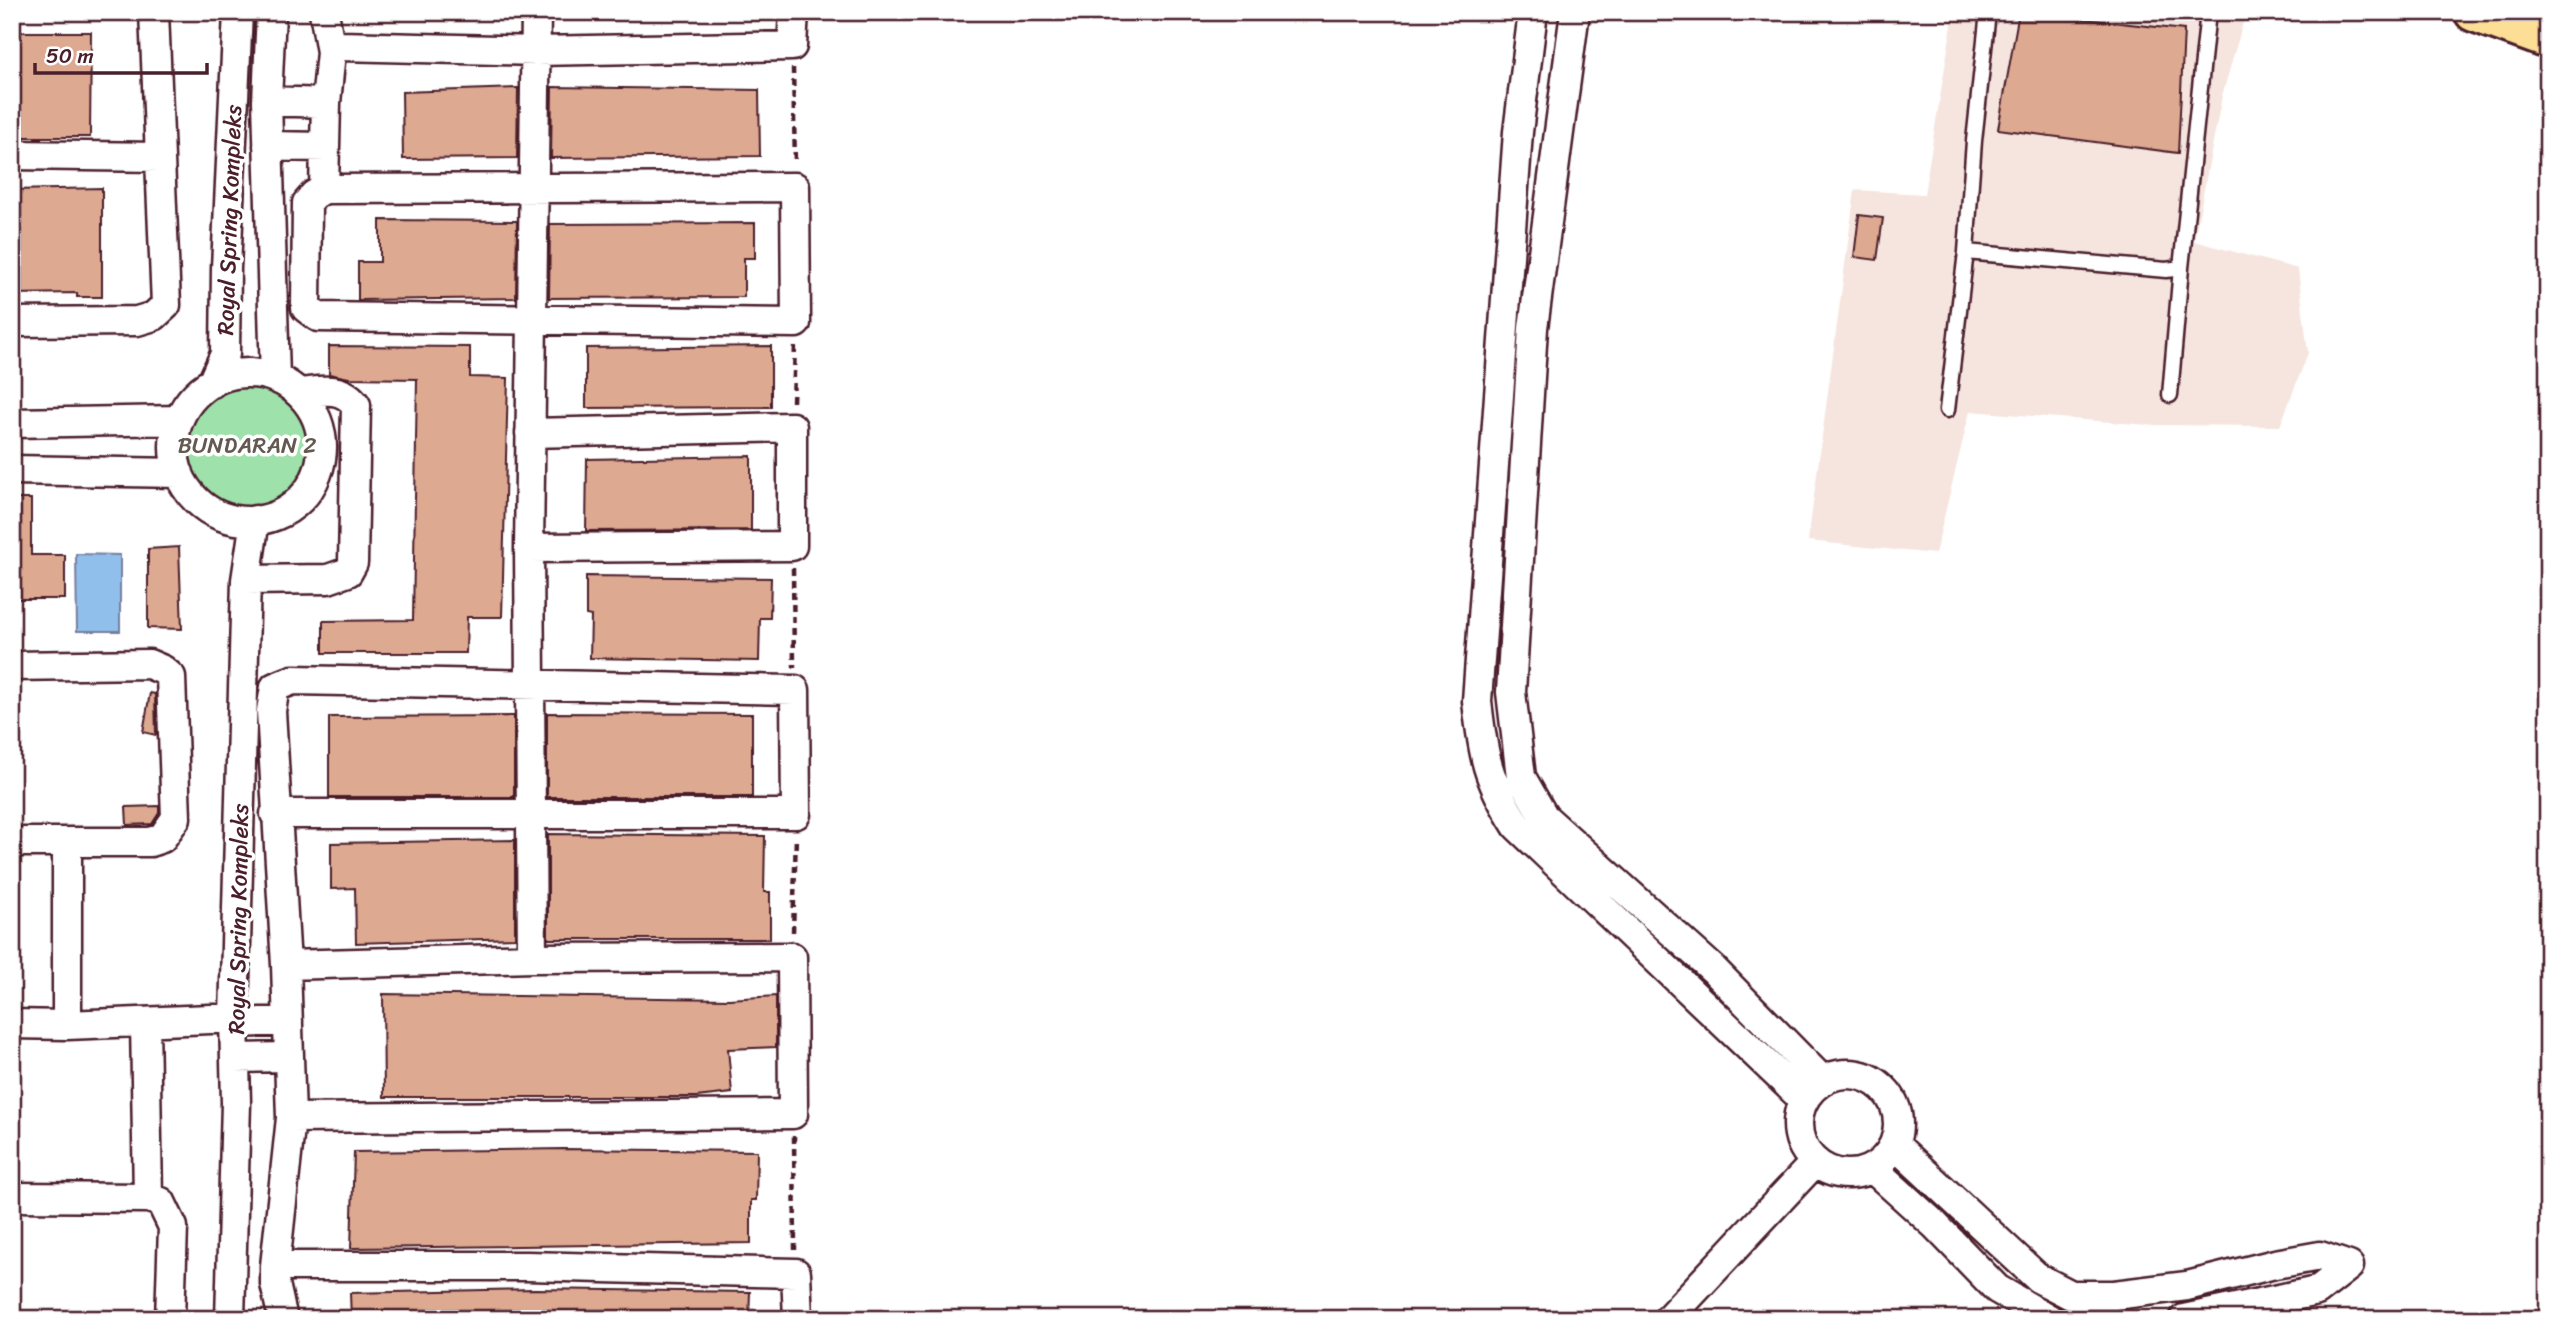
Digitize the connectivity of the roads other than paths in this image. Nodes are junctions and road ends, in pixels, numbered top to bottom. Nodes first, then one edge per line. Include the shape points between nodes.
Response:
1 (154, 12) edge
2 (238, 12) edge
3 (271, 12) edge
4 (324, 12) edge
5 (536, 12) edge
6 (794, 12) edge
7 (1533, 12) edge
8 (1575, 12) edge
9 (1988, 12) edge
10 (2208, 12) edge
11 (2474, 12) edge
12 (2548, 39) edge
13 (536, 51) junction
14 (331, 52) junction
15 (267, 101) junction
16 (326, 103) junction
17 (268, 146) junction
18 (325, 147) junction
19 (12, 155) edge
20 (159, 157) junction
21 (324, 189) junction
22 (535, 190) junction
23 (1966, 252) junction
24 (2181, 268) junction
25 (532, 320) junction
26 (12, 322) edge
27 (275, 378) junction
28 (212, 383) junction
29 (299, 393) junction
30 (2170, 395) dead end
31 (1947, 410) dead end
32 (179, 420) junction
33 (12, 423) edge
34 (530, 433) junction
35 (12, 470) edge
36 (179, 473) junction
37 (255, 520) junction
38 (529, 548) junction
39 (246, 580) junction
40 (12, 666) edge
41 (532, 684) junction
42 (533, 812) junction
43 (275, 814) junction
44 (12, 842) edge
45 (67, 842) junction
46 (532, 958) junction
47 (286, 965) junction
48 (234, 1020) junction
49 (288, 1021) junction
50 (145, 1022) junction
51 (12, 1024) edge
52 (67, 1025) junction
53 (289, 1057) junction
54 (235, 1058) junction
55 (1813, 1090) junction
56 (291, 1118) junction
57 (1894, 1144) junction
58 (1815, 1161) junction
59 (1871, 1168) junction
60 (12, 1197) edge
61 (148, 1198) junction
62 (275, 1266) junction
63 (170, 1319) edge
64 (230, 1319) edge
65 (283, 1319) edge
66 (798, 1319) edge
67 (1668, 1319) edge
68 (2049, 1319) edge
69 (2184, 1319) edge

1 - 20 street
2 - 28 street, Royal Spring Kompleks via 225,354
3 - 15 street, Royal Spring Kompleks
4 - 14 street
5 - 13 street
6 - 13 street via 792,46
7 - 55 street via 1518,132 1477,701 1483,758 1496,794 1517,826
8 - 55 street via 1533,328 1511,692 1521,776 1544,817 1713,969
9 - 23 lane
10 - 24 lane
11 - 12 main road
13 - 14 street via 340,46
13 - 22 street
14 - 16 street
15 - 16 street
15 - 17 street, Royal Spring Kompleks
16 - 18 street
17 - 18 street
17 - 27 street, Royal Spring Kompleks
18 - 21 street
19 - 20 street
20 - 26 street via 166,305 160,312 113,324
21 - 22 street
21 - 25 street via 309,199 306,211 304,300 310,313 318,317
22 - 25 street
22 - 25 street via 796,187 796,323
23 - 24 lane
23 - 31 lane
24 - 30 lane
25 - 34 street
27 - 28 street via 243,374
27 - 29 street
28 - 32 street via 198,393
29 - 37 street via 320,429 318,471 294,505
29 - 39 street via 341,392 356,405 353,563 348,572 328,579
32 - 33 street
32 - 36 street via 174,447
34 - 38 street
34 - 38 street via 792,427 792,546
35 - 36 street
36 - 37 street via 203,506 228,518
37 - 39 street, Royal Spring Kompleks
38 - 41 street
39 - 48 street, Royal Spring Kompleks
40 - 45 street via 149,664 171,677 176,818 169,830 162,838 133,844
41 - 42 street
41 - 42 street via 795,690 796,814
41 - 43 street via 283,682 271,696
42 - 43 street
42 - 46 street
43 - 47 street
44 - 45 street
45 - 52 street
46 - 47 street
46 - 56 street via 792,957 793,1115
47 - 49 street
48 - 49 street
48 - 50 street
48 - 54 street, Royal Spring Kompleks
49 - 53 street
50 - 52 street
50 - 61 street
51 - 52 street
53 - 54 street
53 - 56 street
54 - 64 street, Royal Spring Kompleks
55 - 57 street via 1837,1074 1853,1073 1882,1086 1897,1113
55 - 58 street via 1797,1123 1800,1140
56 - 62 street
57 - 59 street
57 - 69 street via 2038,1278 2071,1295 2187,1286 2320,1256 2349,1266 2317,1291
58 - 59 street via 1837,1173 1855,1174
58 - 67 street
59 - 68 street via 1997,1289
60 - 61 street
61 - 63 street via 161,1202 173,1227
62 - 65 street
62 - 66 street via 796,1273

